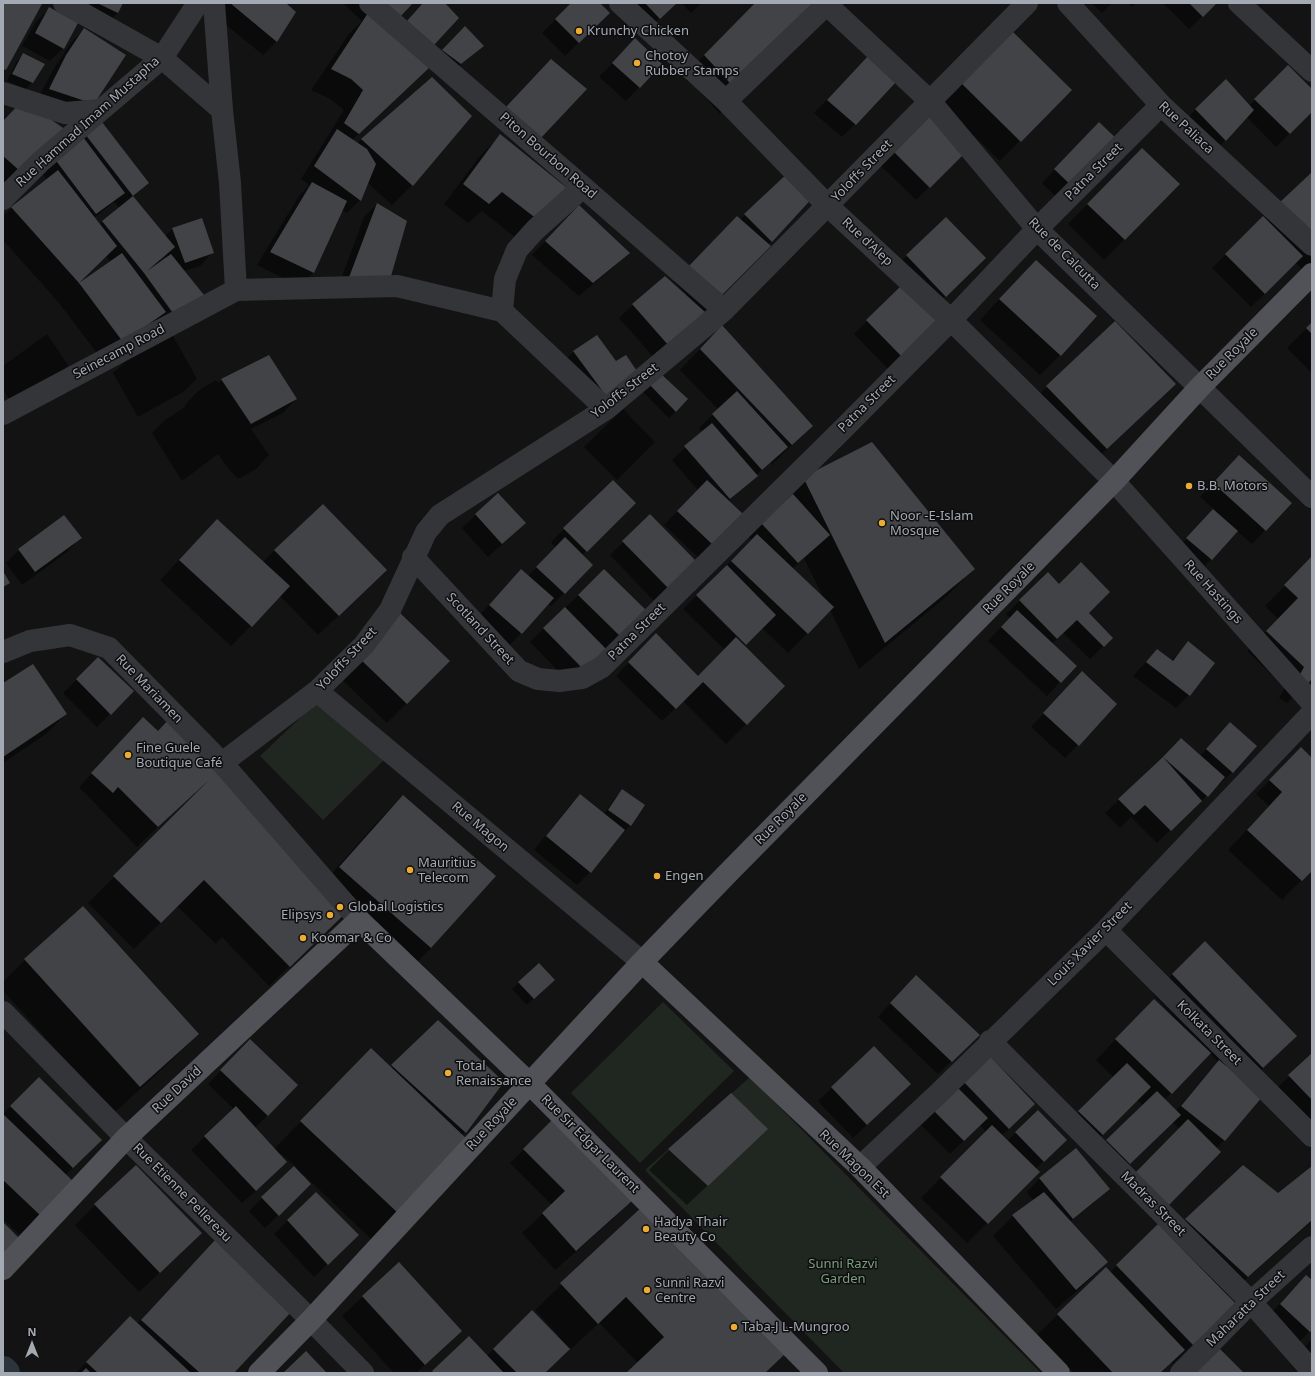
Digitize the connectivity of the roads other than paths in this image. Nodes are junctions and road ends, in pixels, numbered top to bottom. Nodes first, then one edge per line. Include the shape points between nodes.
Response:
1 (64, 3) edge
2 (198, 3) edge
3 (214, 3) edge
4 (370, 3) edge
5 (620, 3) edge
6 (1027, 3) edge
7 (1068, 3) edge
8 (1239, 3) edge
9 (827, 4) edge
10 (162, 58) junction
11 (1312, 71) edge
12 (3, 93) edge
13 (726, 102) junction
14 (930, 102) junction
15 (1162, 105) junction
16 (100, 110) junction
17 (222, 110) junction
18 (584, 187) junction
19 (3, 199) edge
20 (828, 206) junction
21 (1037, 229) junction
22 (1312, 245) edge
23 (1312, 274) edge
24 (236, 290) junction
25 (724, 310) junction
26 (502, 312) junction
27 (951, 320) junction
28 (1200, 387) junction
29 (606, 409) junction
30 (3, 414) edge
31 (1114, 481) junction
32 (1312, 497) edge
33 (413, 557) junction
34 (3, 652) edge
35 (559, 681) joint
36 (317, 691) junction
37 (1312, 703) edge
38 (1312, 713) edge
39 (222, 763) junction
40 (359, 920) junction
41 (1106, 930) junction
42 (642, 962) junction
43 (3, 1012) edge
44 (990, 1041) junction
45 (530, 1084) junction
46 (1312, 1136) edge
47 (126, 1138) junction
48 (860, 1167) junction
49 (1312, 1247) edge
50 (3, 1269) edge
51 (1251, 1302) junction
52 (311, 1320) junction
53 (1312, 1371) edge
54 (259, 1373) edge
55 (363, 1373) edge
56 (817, 1373) edge
57 (1058, 1373) edge
58 (1181, 1373) edge

1 - 10 street
2 - 10 street, Rue Hammad Imam Mustapha
3 - 17 street
4 - 18 street, Piton Bourbon Road
5 - 13 street, Rue d'Alep
6 - 14 street, Yoloffs Street
7 - 15 street, Rue Paliaca
8 - 11 street
9 - 13 street
9 - 14 street, Rue de Calcutta
10 - 16 street, Rue Hammad Imam Mustapha
10 - 17 street
12 - 16 street via 65,113
13 - 20 street, Rue d'Alep
14 - 20 street, Yoloffs Street
14 - 21 street, Rue de Calcutta
15 - 21 street, Patna Street
15 - 22 street, Rue Paliaca
16 - 19 street, Rue Hammad Imam Mustapha via 40,162
17 - 24 street via 230,183
18 - 25 street, Piton Bourbon Road
18 - 26 street via 535,230 517,250 505,279
20 - 25 street, Yoloffs Street
20 - 27 street, Rue d'Alep
21 - 27 street, Patna Street
21 - 28 street, Rue de Calcutta
23 - 28 main road, Rue Royale
24 - 26 street via 397,286
24 - 30 street, Seinecamp Road
25 - 29 street, Yoloffs Street
26 - 29 street
27 - 31 street, Rue d'Alep
27 - 35 street, Patna Street via 602,667 582,678
28 - 31 main road, Rue Royale
28 - 32 street, Rue de Calcutta
29 - 33 street, Yoloffs Street via 440,515 426,532
31 - 37 street, Rue Hastings
31 - 42 main road, Rue Royale
33 - 35 street, Scotland Street via 520,671 538,679
33 - 36 street, Yoloffs Street via 390,610 364,645
34 - 39 street, Rue Mariamen via 30,641 70,635 109,648
36 - 39 street, Yoloffs Street
36 - 42 street, Rue Magon
38 - 41 street, Louis Xavier Street
39 - 40 street, Rue Mariamen
40 - 45 main road, Rue Sir Edgar Laurent
40 - 47 main road, Rue David
41 - 44 street, Louis Xavier Street
41 - 46 street, Kolkata Street
42 - 45 main road, Rue Royale
42 - 48 main road, Rue Magon Est
43 - 47 street, Rue Etienne Pellereau
44 - 48 street, Louis Xavier Street
44 - 51 street, Madras Street
45 - 52 main road, Rue Royale
45 - 56 main road, Rue Sir Edgar Laurent
47 - 50 main road, Rue David
47 - 52 street, Rue Etienne Pellereau
48 - 57 main road, Rue Magon Est
49 - 51 street, Maharatta Street
51 - 53 street, Madras Street
51 - 58 street, Maharatta Street
52 - 54 main road, Rue Royale
52 - 55 street, Rue Etienne Pellereau

